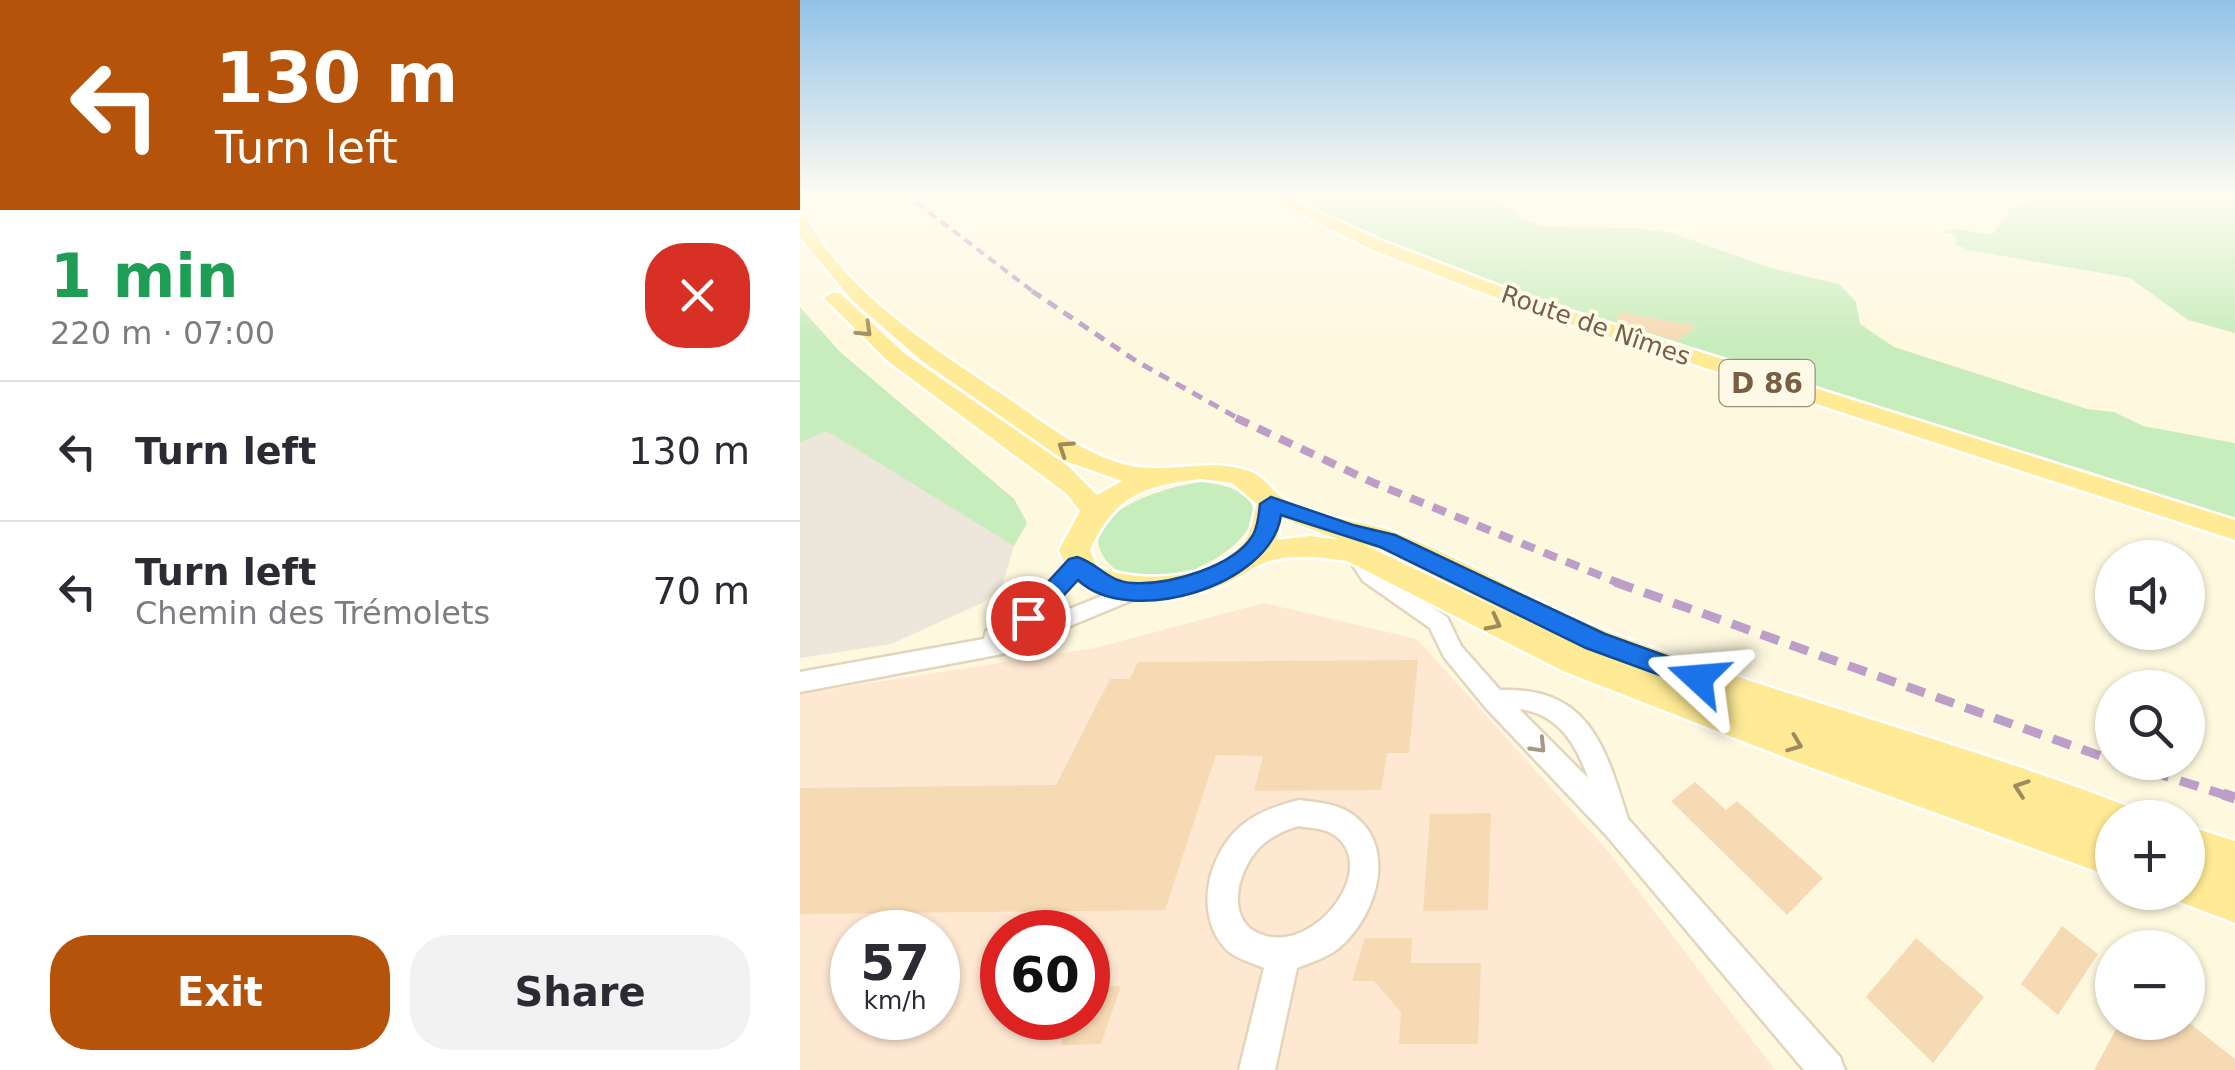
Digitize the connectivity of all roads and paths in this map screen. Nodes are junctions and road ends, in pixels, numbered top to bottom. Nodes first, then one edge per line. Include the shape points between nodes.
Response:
1 (818, 244) edge
2 (1375, 244) edge
3 (800, 257) edge
4 (1156, 478) junction
5 (1271, 504) junction
6 (1095, 512) junction
7 (2235, 530) edge
8 (1354, 552) junction
9 (1240, 561) junction
10 (1077, 565) junction
11 (1132, 592) junction
12 (951, 655) junction
13 (800, 682) edge
14 (1494, 700) junction
15 (2095, 814) edge
16 (1616, 826) junction
17 (2095, 850) edge
18 (2205, 853) edge
19 (2235, 864) edge
20 (2205, 889) edge
21 (2235, 900) edge
22 (1284, 952) junction
23 (1258, 1070) edge
24 (1827, 1070) edge

4 -> 1 main road via 1074,456 930,356 858,296
2 - 7 main road, Route de Nîmes / D 86 via 1534,306
3 -> 6 main road via 870,336 1076,482
4 - 5 main road via 1200,471 1239,476 1265,492
4 - 6 main road
5 - 9 main road via 1267,532
15 -> 5 main road via 1612,648 1404,548
6 - 10 main road via 1075,545
8 - 9 main road via 1310,546
8 - 14 street via 1370,576 1440,623 1452,651
8 -> 17 main road via 1576,661
9 - 11 main road via 1188,586
10 - 11 main road via 1095,582
10 - 12 street via 1028,618
11 - 12 street via 1014,640
12 - 13 street
14 -> 16 street
14 - 16 street via 1526,697 1548,704 1580,729
16 - 24 street
18 - 19 main road
20 - 21 main road
22 - 22 street via 1332,933 1360,898 1360,840 1335,818 1299,813 1261,828 1224,878 1224,918 1234,934 1249,946
22 - 23 street

